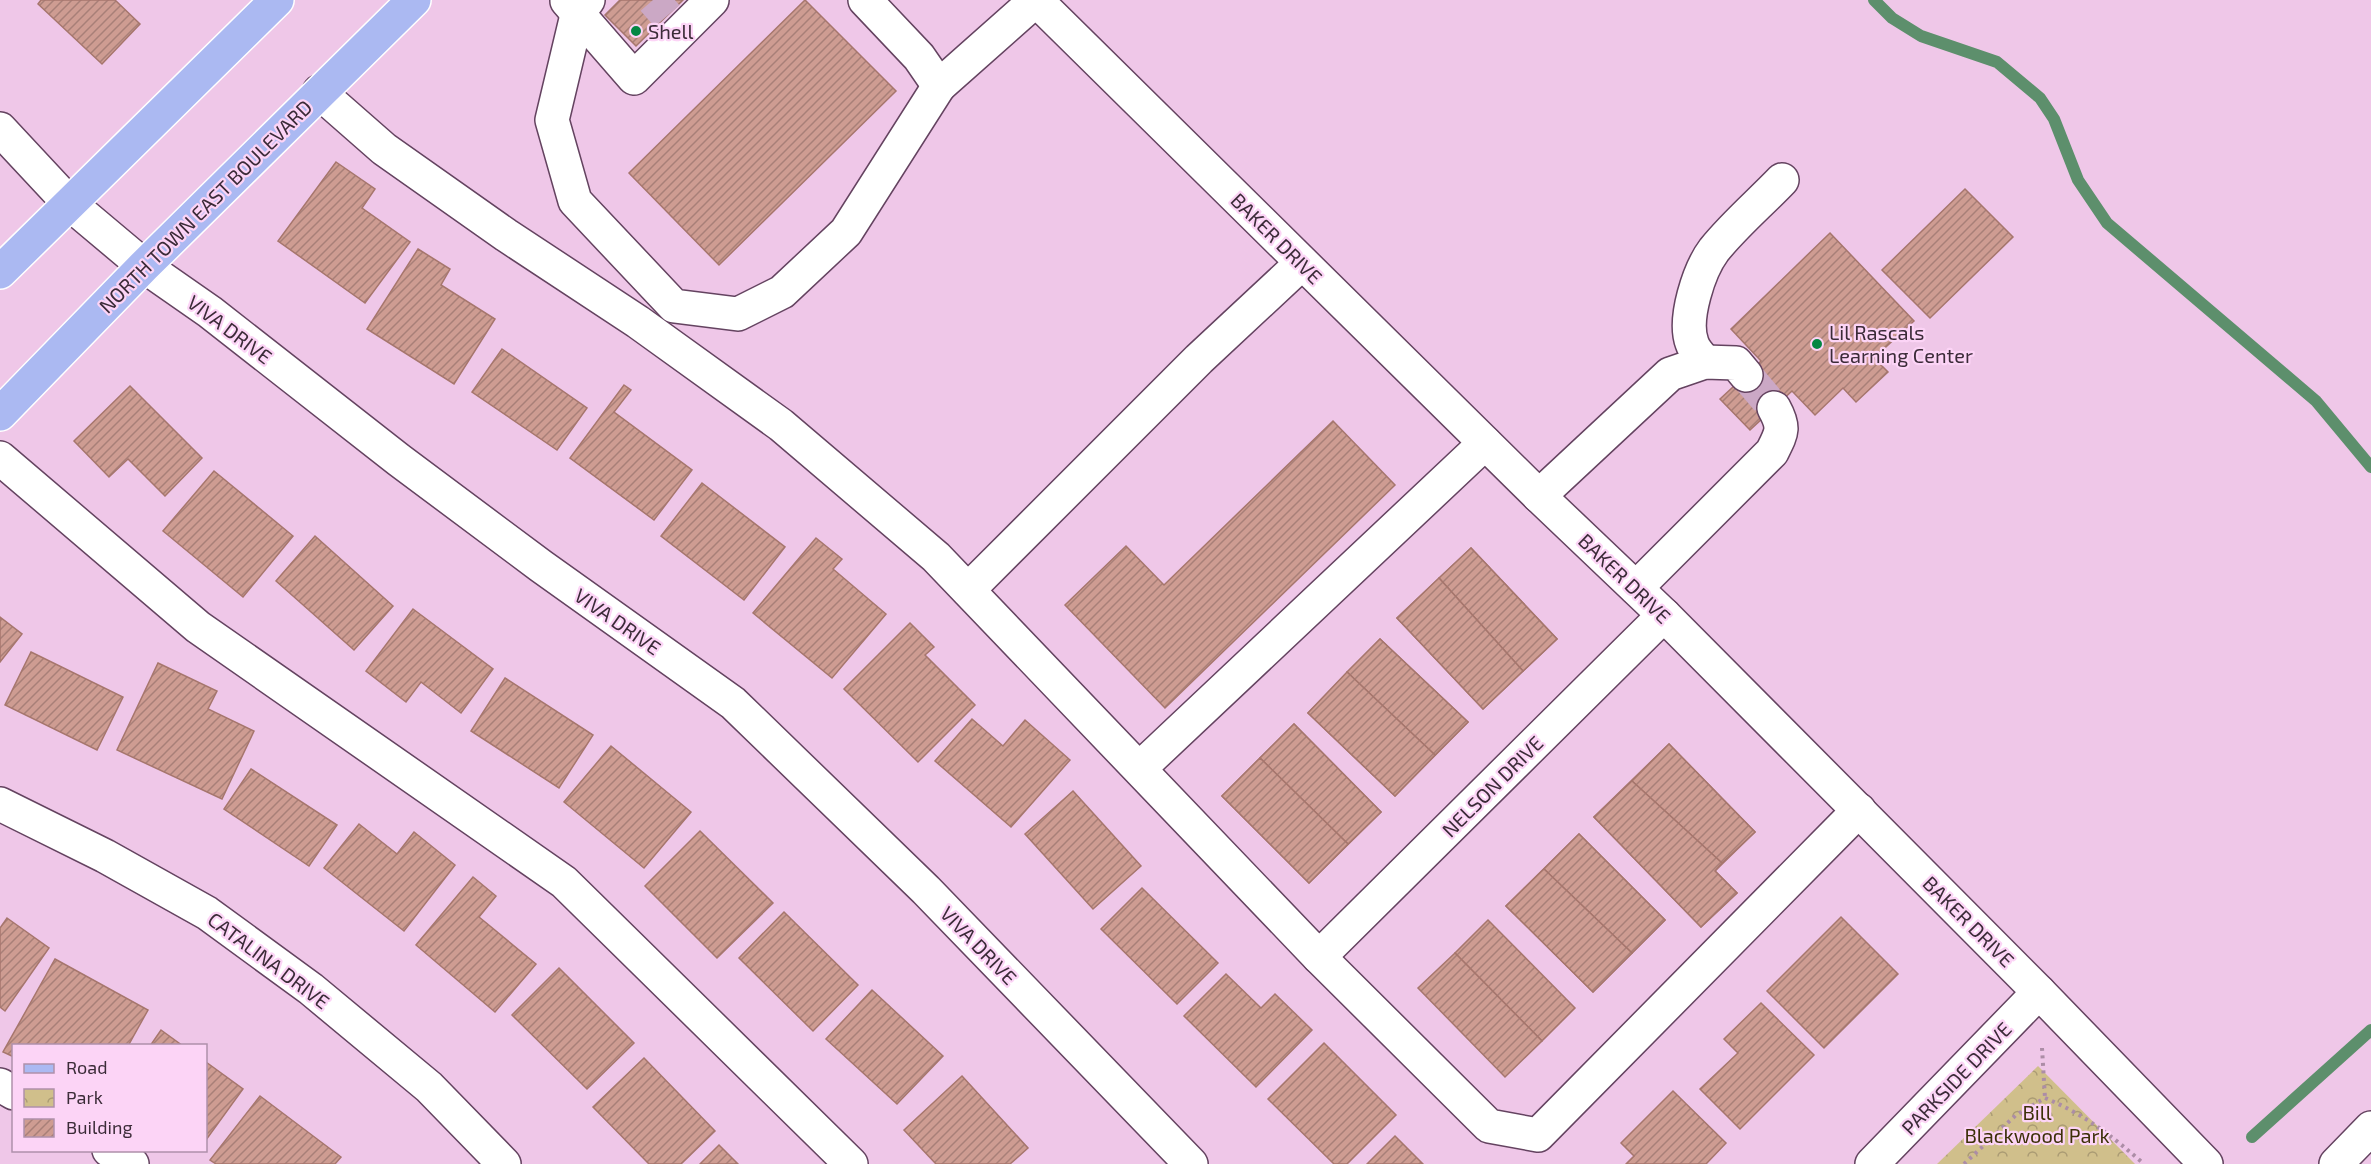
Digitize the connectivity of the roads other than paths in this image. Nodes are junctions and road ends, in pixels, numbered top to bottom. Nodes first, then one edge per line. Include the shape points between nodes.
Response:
1 (414, 0) edge
2 (712, 0) edge
3 (864, 0) edge
4 (1036, 0) edge
5 (272, 2) edge
6 (577, 5) edge
7 (939, 86) junction
8 (319, 92) junction
9 (0, 129) edge
10 (1782, 180) dead end
11 (69, 203) junction
12 (1302, 263) junction
13 (144, 266) junction
14 (0, 272) edge
15 (1705, 362) junction
16 (1746, 375) tunnel mouth
17 (1774, 408) tunnel mouth
18 (0, 414) edge
19 (1485, 443) junction
20 (0, 458) edge
21 (1539, 496) junction
22 (1636, 588) junction
23 (968, 590) junction
24 (1665, 615) junction
25 (1140, 768) junction
26 (0, 804) edge
27 (1859, 810) junction
28 (1319, 957) junction
29 (2039, 992) junction
30 (2371, 1128) edge
31 (113, 1152) edge
32 (132, 1164) edge
33 (504, 1164) edge
34 (851, 1164) edge
35 (1191, 1164) edge
36 (1872, 1164) edge
37 (2206, 1164) edge
38 (2336, 1164) edge

1 - 8 main road, NORTH TOWN EAST BOULEVARD
2 - 6 street via 673,25 634,78
3 - 7 street via 919,57
4 - 7 street
4 - 12 street, BAKER DRIVE
5 - 11 main road
6 - 7 street via 552,120 575,201 674,306 738,314 782,292 846,232
8 - 13 main road, NORTH TOWN EAST BOULEVARD
8 - 23 street via 384,149 781,425 936,556
9 - 11 street, VIVA DRIVE
10 - 15 street via 1713,252 1700,282 1689,322 1692,344
11 - 13 street, VIVA DRIVE
11 - 14 main road
12 - 19 street, BAKER DRIVE
12 - 23 street via 1199,359
13 - 18 main road, NORTH TOWN EAST BOULEVARD
13 - 35 street, VIVA DRIVE via 210,312 512,545 733,703 926,890
15 - 16 street via 1736,363
15 - 21 street via 1670,374
17 - 22 street via 1782,432 1772,452
19 - 21 street, BAKER DRIVE
19 - 25 street
20 - 34 street via 198,627 564,882
21 - 22 street, BAKER DRIVE
22 - 24 street, BAKER DRIVE
23 - 25 street
24 - 27 street, BAKER DRIVE
24 - 28 street, NELSON DRIVE
25 - 28 street
26 - 33 street, CATALINA DRIVE via 207,913 310,989 420,1080
27 - 28 street via 1538,1135 1489,1126
27 - 29 street, BAKER DRIVE
29 - 36 street, PARKSIDE DRIVE
29 - 37 street, BAKER DRIVE
30 - 38 street
31 - 32 street

